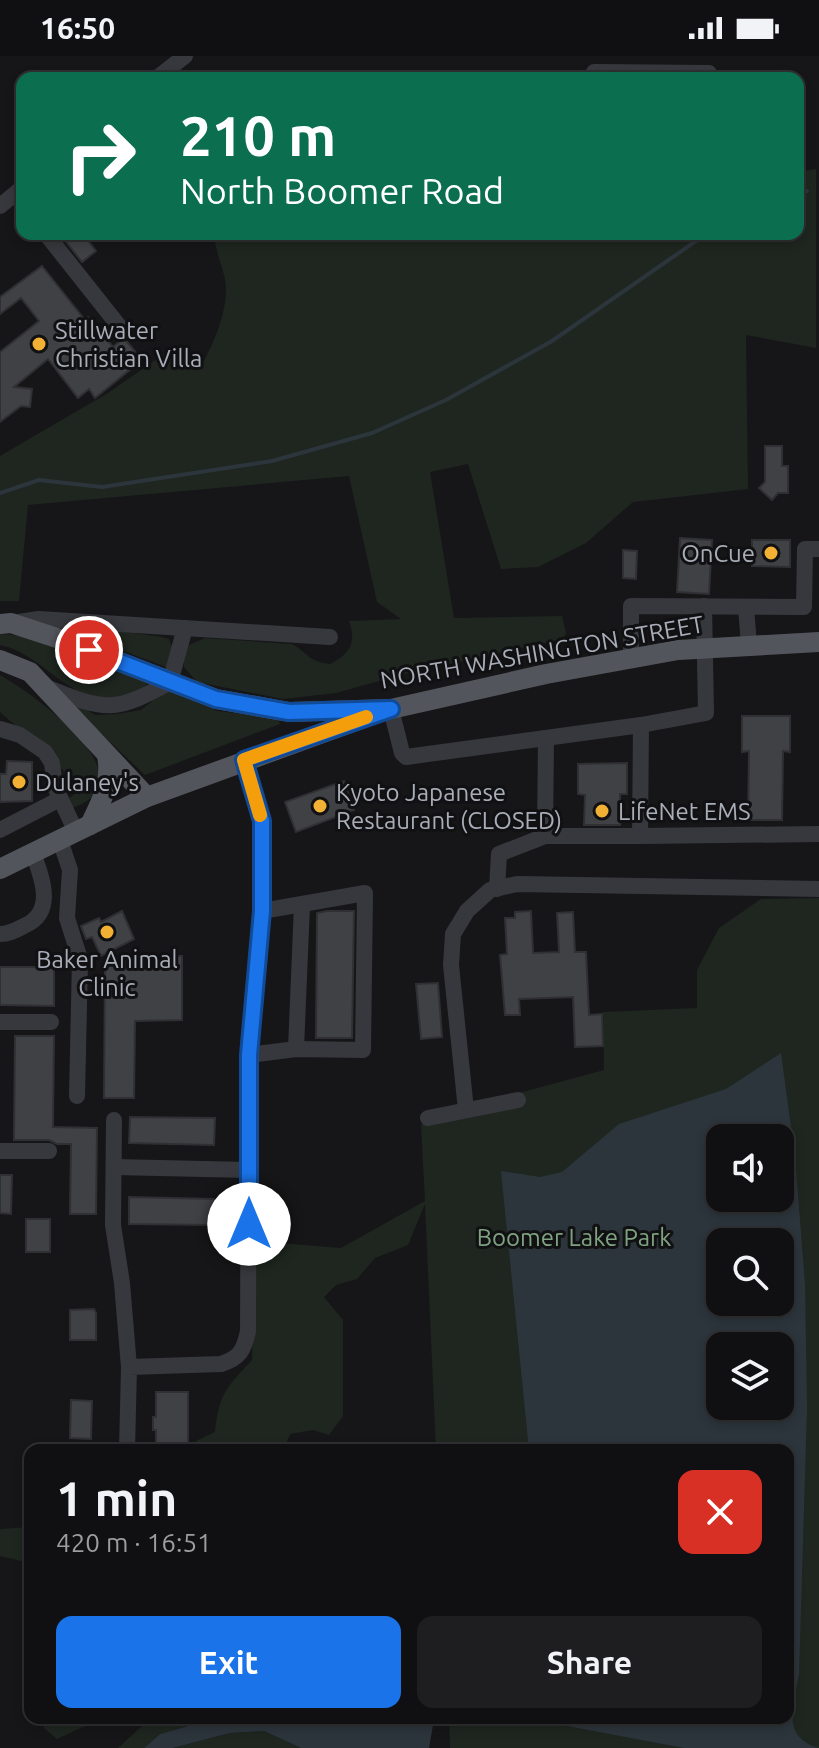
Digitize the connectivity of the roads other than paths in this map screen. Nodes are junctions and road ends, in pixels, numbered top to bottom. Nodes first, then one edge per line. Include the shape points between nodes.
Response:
1 (594, 69) edge
2 (643, 72) edge
3 (51, 240) edge
4 (119, 326) dead end
5 (819, 549) edge
6 (812, 575) edge
7 (704, 606) junction
8 (746, 607) junction
9 (5, 624) edge
10 (185, 628) junction
11 (330, 637) dead end
12 (819, 642) edge
13 (749, 645) junction
14 (705, 648) junction
15 (631, 659) junction
16 (0, 660) edge
17 (170, 682) junction
18 (43, 686) junction
19 (391, 709) junction
20 (641, 725) junction
21 (0, 729) edge
22 (546, 738) junction
23 (107, 755) junction
24 (244, 760) junction
25 (147, 797) junction
26 (60, 799) junction
27 (0, 830) edge
28 (76, 832) junction
29 (819, 834) edge
30 (545, 836) junction
31 (640, 836) junction
32 (33, 853) junction
33 (0, 869) edge
34 (497, 889) junction
35 (819, 889) edge
36 (302, 905) junction
37 (262, 911) junction
38 (0, 934) edge
39 (0, 1022) edge
40 (51, 1022) dead end
41 (296, 1049) junction
42 (249, 1055) junction
43 (77, 1096) dead end
44 (518, 1100) dead end
45 (466, 1110) junction
46 (428, 1118) dead end
47 (114, 1120) dead end
48 (0, 1151) edge
49 (49, 1151) dead end
50 (114, 1167) junction
51 (249, 1170) junction
52 (129, 1367) junction
53 (127, 1444) edge

1 - 2 street
3 - 4 street
5 - 6 street via 805,549
6 - 8 street via 804,607
7 - 8 street
7 - 14 street
7 - 15 street via 631,606
8 - 13 street
9 - 10 street via 39,619
9 - 17 main road, NORTH WASHINGTON STREET via 63,640
10 - 11 street
10 - 17 street
12 - 13 main road, NORTH WASHINGTON STREET
13 - 14 main road, NORTH WASHINGTON STREET
14 - 15 main road, NORTH WASHINGTON STREET
14 - 20 street via 706,713
15 - 19 main road, NORTH WASHINGTON STREET
16 - 18 main road via 30,672
17 - 18 street via 116,706 86,704
17 - 19 main road, NORTH WASHINGTON STREET via 216,699 289,712
18 - 23 main road
19 - 22 street via 406,757
19 - 24 main road
20 - 22 street
20 - 31 street
21 - 26 street via 45,752
22 - 30 street
23 - 25 main road
23 - 28 main road via 107,787
24 - 25 main road
24 - 37 street via 262,821
25 - 28 main road
26 - 27 street
26 - 28 street
28 - 32 main road
28 - 43 street via 67,918 80,959
29 - 31 street
30 - 31 street
30 - 34 street via 499,854
32 - 33 main road
32 - 38 street via 43,880 40,915
34 - 35 street via 517,884
34 - 45 street via 467,911 453,934 451,965
36 - 37 street
36 - 41 street
36 - 41 street via 365,893 363,1050
37 - 42 street
39 - 40 street
41 - 42 street
42 - 51 street
44 - 45 street
45 - 46 street
47 - 50 street
48 - 49 street
50 - 51 street
50 - 52 street via 113,1225
51 - 52 street via 245,1348 236,1359 221,1364
52 - 53 street

